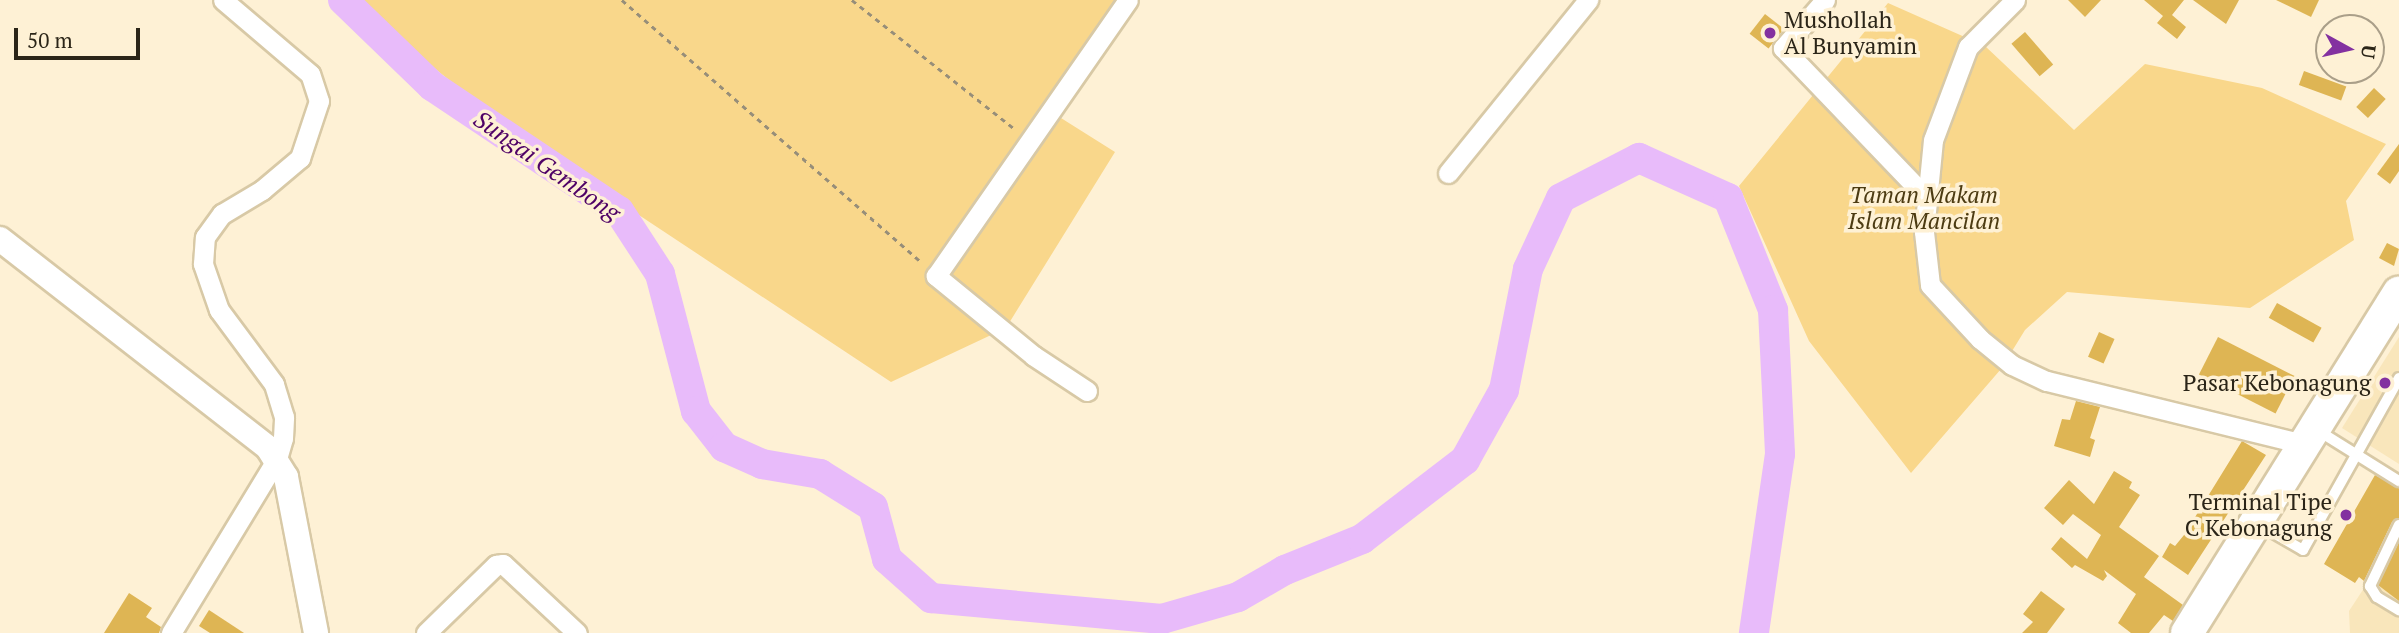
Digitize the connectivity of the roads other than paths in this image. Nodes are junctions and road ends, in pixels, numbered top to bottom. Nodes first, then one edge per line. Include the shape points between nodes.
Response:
1 (223, 0) edge
2 (1128, 0) edge
3 (1588, 0) edge
4 (1825, 0) edge
5 (2015, 0) edge
6 (1448, 173) dead end
7 (1927, 198) junction
8 (0, 239) edge
9 (2396, 304) edge
10 (2399, 378) edge
11 (1087, 391) dead end
12 (2309, 436) junction
13 (2356, 454) junction
14 (277, 459) junction
15 (2399, 481) edge
16 (2255, 523) junction
17 (2399, 525) edge
18 (2399, 611) edge
19 (171, 633) edge
20 (316, 633) edge
21 (426, 633) edge
22 (577, 633) edge
23 (2187, 633) edge

1 - 14 street via 310,74 319,101 300,158 262,190 222,214 213,223 201,252 219,310 274,384 284,417
2 - 11 street via 936,276 1034,356
3 - 6 street
4 - 7 street via 1783,48
5 - 7 street via 1969,47 1933,140
7 - 12 street via 1924,232 1930,285 1980,339 2012,365 2047,381 2136,407
8 - 14 street via 206,397
9 - 12 highway
10 - 13 lane
12 - 13 lane
12 - 16 highway
13 - 15 lane
13 - 16 lane via 2303,550
14 - 19 street
14 - 20 street via 286,477
16 - 23 highway
17 - 18 lane via 2370,586 2377,597
21 - 22 street via 495,565 502,564

